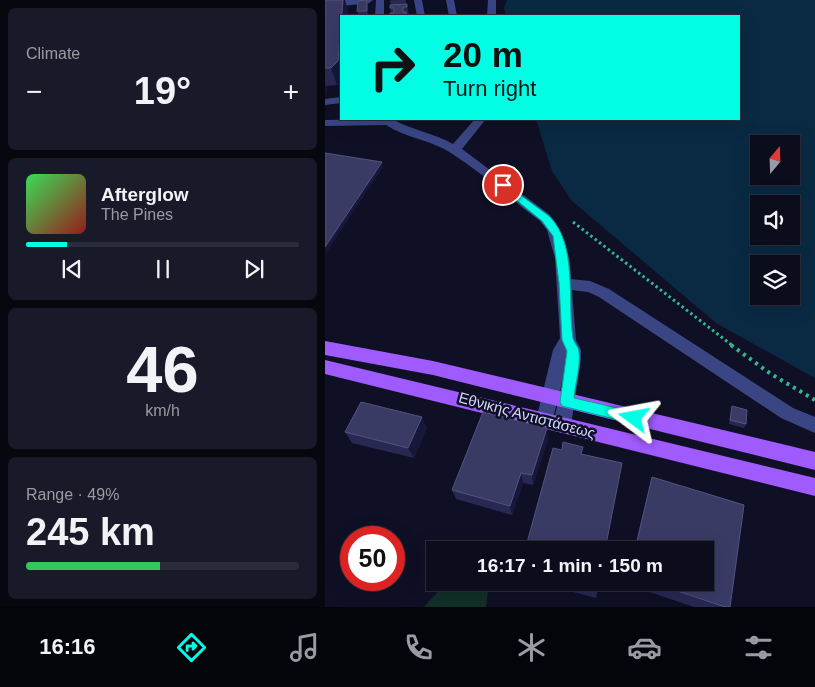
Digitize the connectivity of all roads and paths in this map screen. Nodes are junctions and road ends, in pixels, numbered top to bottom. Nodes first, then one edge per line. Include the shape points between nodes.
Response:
1 (369, 0) edge
2 (380, 0) edge
3 (418, 0) edge
4 (450, 0) edge
5 (491, 0) edge
6 (325, 5) edge
7 (380, 15) edge
8 (421, 15) edge
9 (453, 15) edge
10 (492, 15) edge
11 (340, 100) edge
12 (325, 102) edge
13 (386, 120) edge
14 (480, 120) edge
15 (325, 123) edge
16 (455, 150) junction
17 (573, 222) dead end
18 (565, 283) junction
19 (325, 348) edge
20 (325, 367) edge
21 (558, 400) junction
22 (815, 400) edge
23 (554, 422) junction
24 (815, 425) edge
25 (815, 461) edge
26 (815, 487) edge

1 - 6 street
2 - 7 street
3 - 8 street
4 - 9 street
5 - 10 street
11 - 12 street
13 - 15 street
13 - 16 street
14 - 16 street
16 - 18 street via 552,225 558,236
17 - 22 path via 751,360
18 - 21 street via 568,340 573,351
18 - 24 street via 604,293 787,413
19 - 21 main road, Εθνικής Αντιστάσεως via 407,362
20 - 23 main road, Εθνικής Αντιστάσεως
21 - 23 street
21 - 25 main road, Εθνικής Αντιστάσεως
23 - 26 main road, Εθνικής Αντιστάσεως

